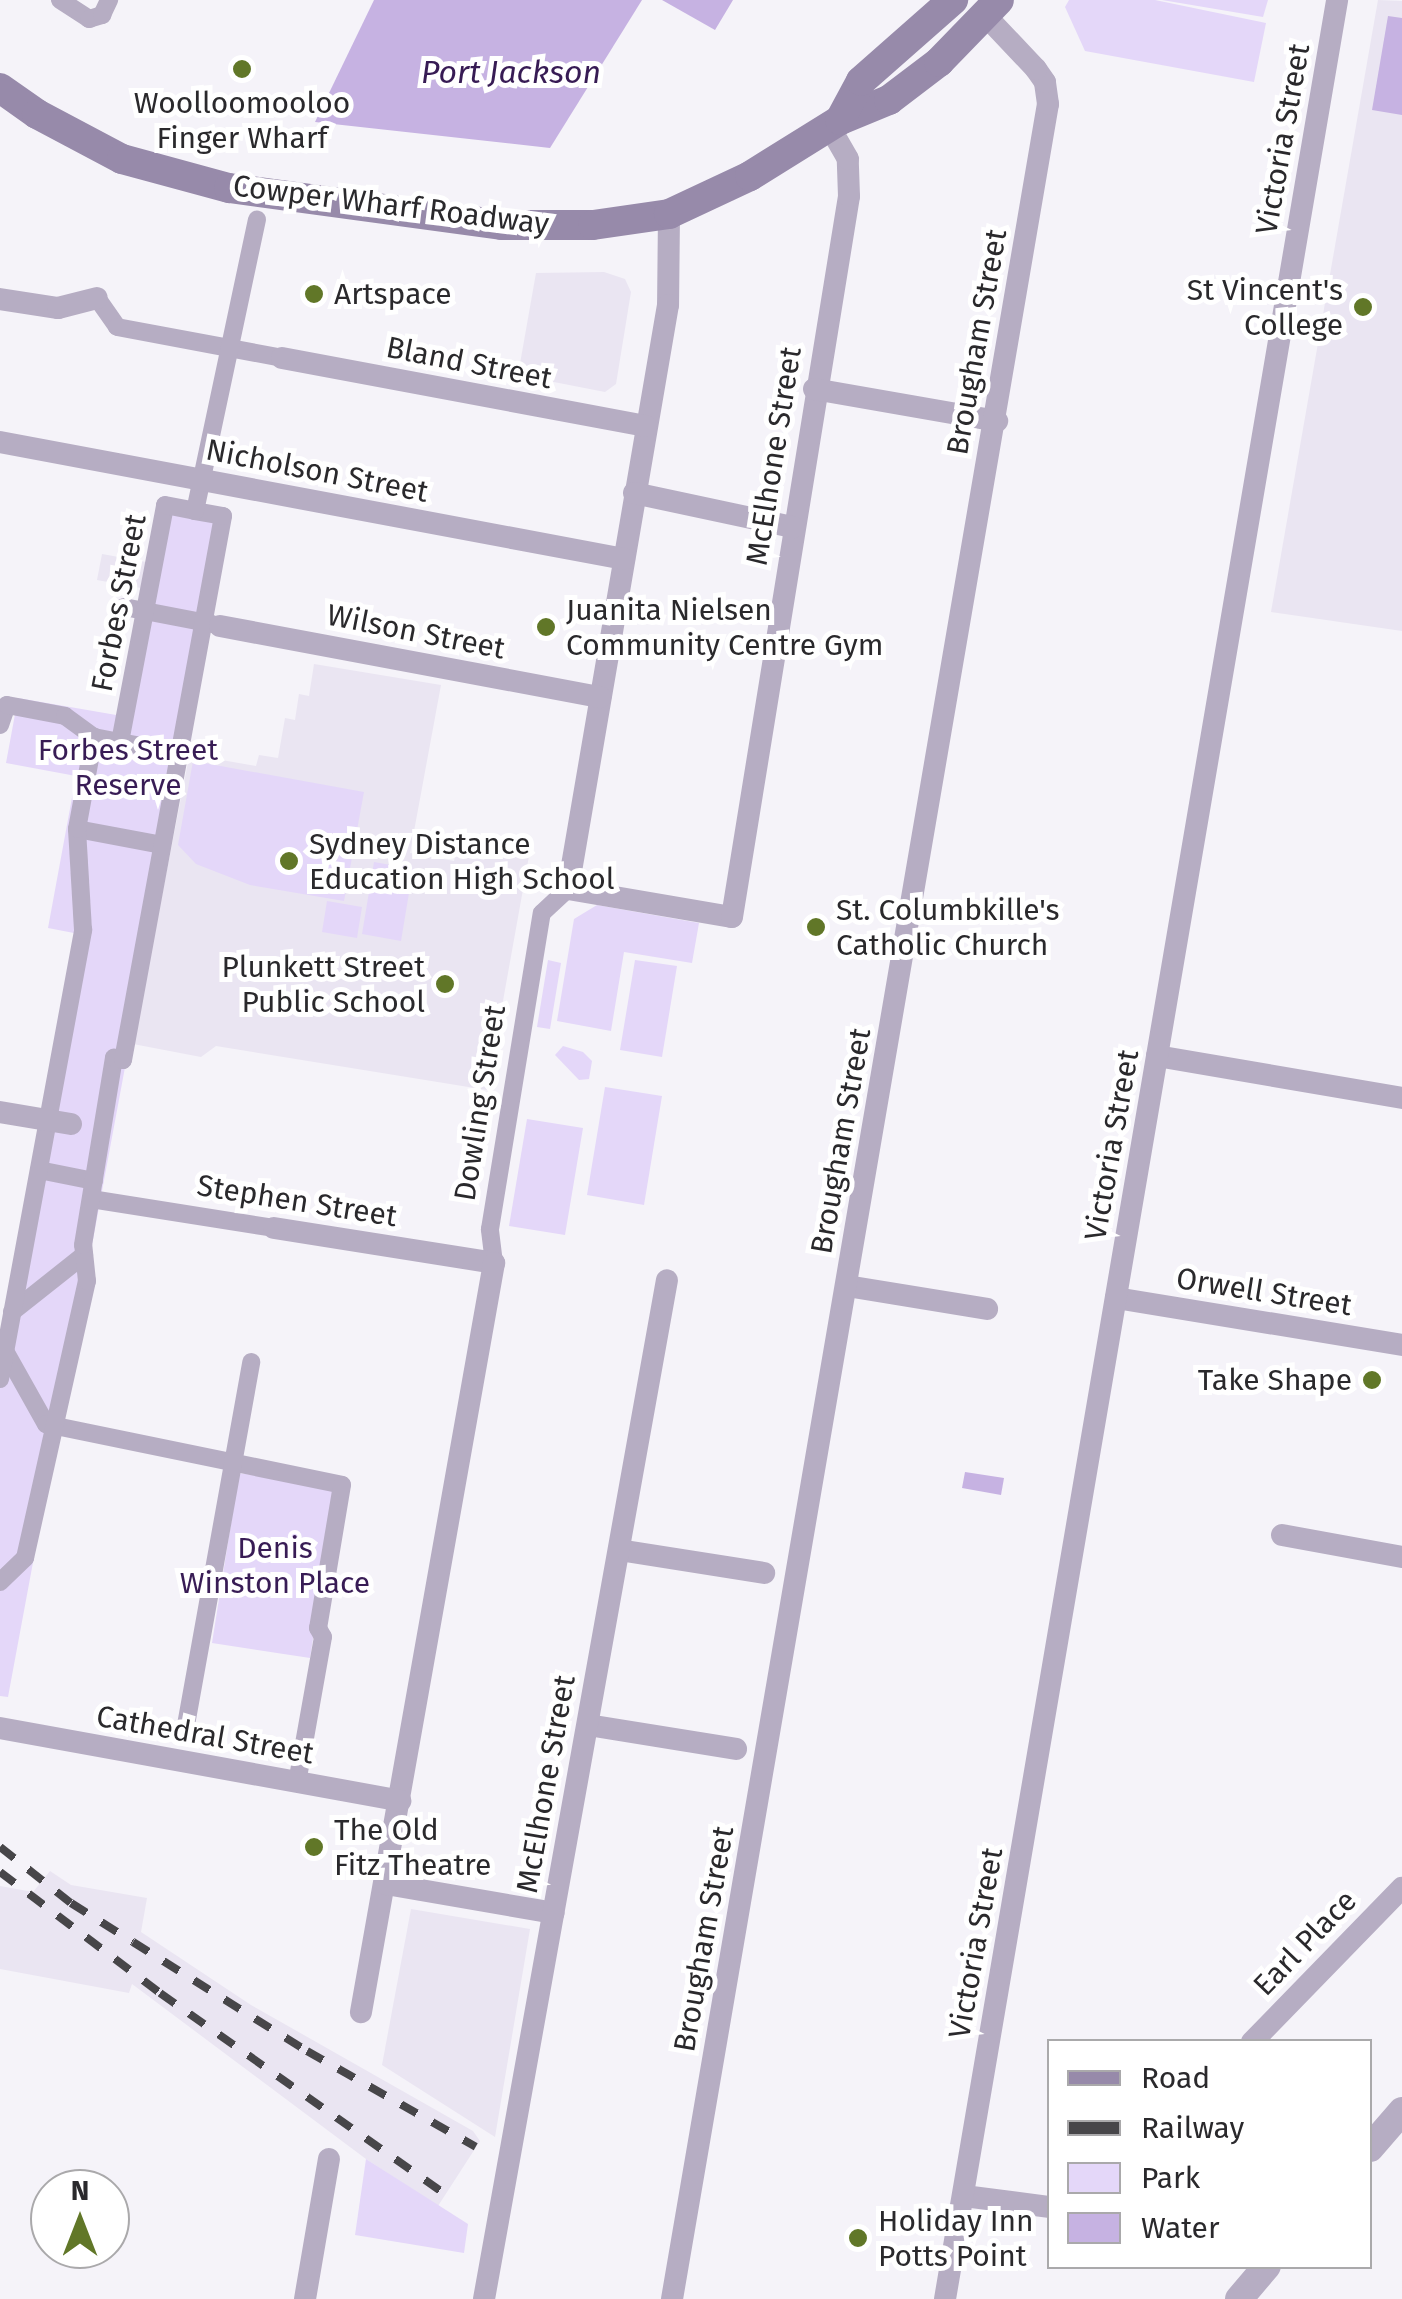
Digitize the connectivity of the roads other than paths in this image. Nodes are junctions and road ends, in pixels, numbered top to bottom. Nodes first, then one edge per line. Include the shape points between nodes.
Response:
1 (60, 0) edge
2 (110, 0) edge
3 (953, 0) edge
4 (1337, 0) edge
5 (992, 7) edge
6 (0, 88) edge
7 (835, 124) junction
8 (669, 214) junction
9 (257, 220) dead end
10 (97, 298) joint
11 (0, 299) edge
12 (229, 349) junction
13 (282, 358) joint
14 (814, 389) junction
15 (996, 421) junction
16 (646, 426) junction
17 (0, 442) edge
18 (201, 480) junction
19 (634, 493) junction
20 (195, 510) junction
21 (793, 528) junction
22 (624, 559) junction
23 (124, 607) dead end
24 (144, 611) junction
25 (212, 624) junction
26 (600, 697) junction
27 (0, 725) edge
28 (94, 737) junction
29 (120, 742) junction
30 (178, 753) junction
31 (78, 829) junction
32 (162, 844) junction
33 (568, 889) junction
34 (1158, 1056) junction
35 (1402, 1098) edge
36 (0, 1112) edge
37 (60, 1122) junction
38 (39, 1170) junction
39 (92, 1190) junction
40 (274, 1228) joint
41 (84, 1255) junction
42 (494, 1262) junction
43 (667, 1280) dead end
44 (846, 1286) junction
45 (1116, 1298) junction
46 (986, 1310) dead end
47 (12, 1312) junction
48 (1402, 1345) edge
49 (5, 1351) junction
50 (251, 1362) dead end
51 (0, 1379) edge
52 (51, 1425) junction
53 (233, 1463) junction
54 (1282, 1536) dead end
55 (619, 1550) junction
56 (1402, 1557) edge
57 (764, 1573) dead end
58 (0, 1582) edge
59 (588, 1725) junction
60 (0, 1728) edge
61 (184, 1736) dead end
62 (736, 1749) dead end
63 (297, 1783) junction
64 (400, 1802) junction
65 (386, 1884) junction
66 (1402, 1888) edge
67 (554, 1913) junction
68 (361, 2012) dead end
69 (1255, 2039) edge
70 (1402, 2111) edge
71 (1372, 2146) edge
72 (329, 2160) dead end
73 (964, 2196) junction
74 (1047, 2207) edge
75 (1264, 2269) edge
76 (305, 2299) edge
77 (484, 2299) edge
78 (672, 2299) edge
79 (945, 2299) edge
80 (1238, 2299) edge

1 - 2 street via 88,19 102,15
3 - 7 main road, Cowper Wharf Roadway via 861,80
4 - 34 street, Victoria Street
5 - 7 main road, Cowper Wharf Roadway via 939,62 889,100
5 - 15 street, Brougham Street via 1049,94
6 - 8 main road, Cowper Wharf Roadway via 122,160 263,195 501,225 594,225
7 - 8 main road, Cowper Wharf Roadway via 750,176
7 - 14 street, McElhone Street via 848,160 849,196
8 - 16 street, Dowling Street via 670,286
9 - 12 street, Forbes Street
10 - 11 street via 58,308
10 - 12 street via 117,327
12 - 13 street
12 - 18 street, Forbes Street
13 - 16 street, Bland Street
14 - 15 street
14 - 21 street, McElhone Street
15 - 44 street, Brougham Street
16 - 19 street, Dowling Street
17 - 18 street, Nicholson Street
18 - 20 street, Forbes Street
18 - 22 street, Nicholson Street
19 - 21 street
19 - 22 street, Dowling Street
20 - 24 street, Forbes Street via 166,504
20 - 25 street, Forbes Street via 222,516
21 - 33 street, McElhone Street via 732,917
22 - 26 street, Dowling Street
23 - 24 street
24 - 25 street
24 - 29 street, Forbes Street
25 - 26 street, Wilson Street
25 - 30 street, Forbes Street
26 - 33 street, Dowling Street
27 - 28 street via 7,705 65,716
28 - 29 street
28 - 31 street
29 - 30 street
30 - 32 street, Forbes Street
31 - 32 street
31 - 37 street via 83,930
32 - 39 street, Forbes Street
33 - 42 street, Dowling Street via 542,912 490,1228
34 - 35 street
34 - 45 street, Victoria Street
36 - 37 street
37 - 38 street
38 - 39 street
38 - 47 street
39 - 40 street, Stephen Street
39 - 41 street, Forbes Street
40 - 42 street, Stephen Street
41 - 47 street
41 - 52 street, Forbes Street via 87,1282
42 - 64 street, Dowling Street
43 - 55 street, McElhone Street
44 - 46 street
44 - 78 street, Brougham Street
45 - 48 street, Orwell Street
45 - 73 street, Victoria Street
47 - 49 street
49 - 51 street
49 - 52 street
50 - 53 street
52 - 53 street
52 - 58 street, Forbes Street via 26,1558
53 - 61 street
53 - 63 street via 342,1485
54 - 56 street
55 - 57 street
55 - 59 street, McElhone Street
59 - 62 street
59 - 67 street, McElhone Street
60 - 63 street, Cathedral Street
63 - 64 street, Cathedral Street
64 - 65 street, Dowling Street
65 - 67 street
65 - 68 street, Dowling Street
66 - 69 street, Earl Place
67 - 77 street, McElhone Street
70 - 71 street
72 - 76 street
73 - 74 street
73 - 79 street, Victoria Street
75 - 80 street

